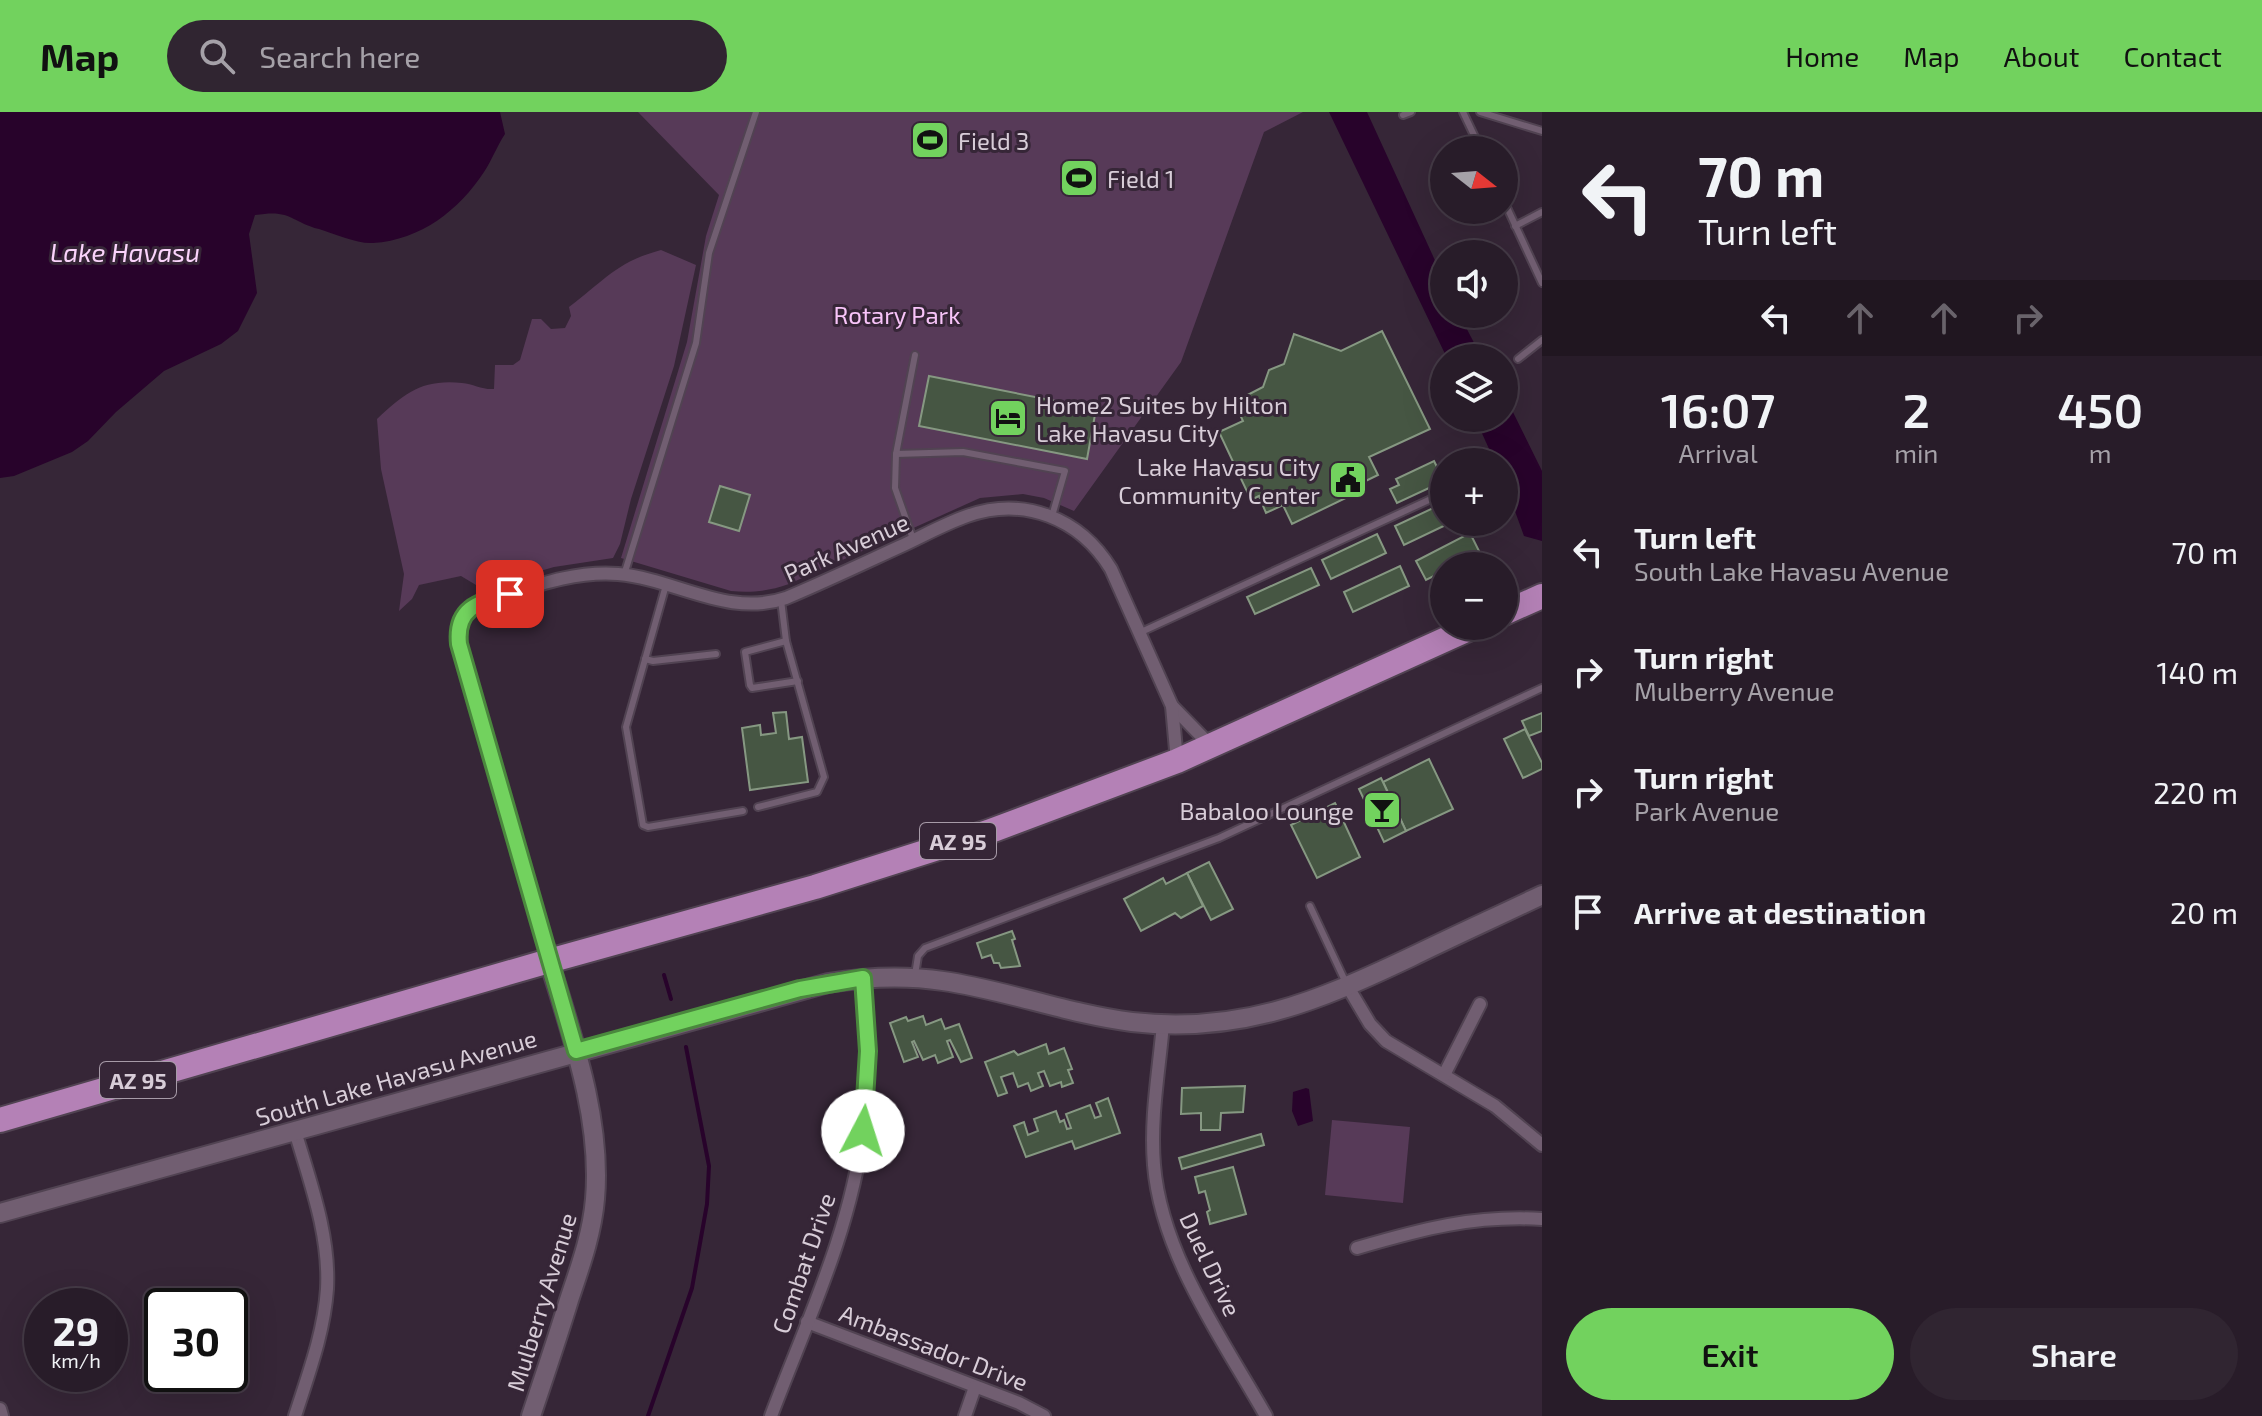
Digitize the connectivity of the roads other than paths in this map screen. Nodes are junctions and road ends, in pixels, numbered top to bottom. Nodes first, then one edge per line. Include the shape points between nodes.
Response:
1 (756, 112) edge
2 (1411, 112) edge
3 (1463, 112) edge
4 (1480, 112) edge
5 (1403, 115) dead end
6 (1542, 131) edge
7 (1474, 136) edge
8 (1542, 212) edge
9 (1515, 226) joint
10 (1542, 283) edge
11 (1542, 340) edge
12 (915, 355) dead end
13 (1518, 359) dead end
14 (896, 454) junction
15 (1430, 499) edge
16 (1052, 516) junction
17 (913, 541) junction
18 (624, 575) junction
19 (666, 584) junction
20 (1542, 596) edge
21 (781, 600) junction
22 (1518, 607) edge
23 (1139, 633) junction
24 (1444, 640) edge
25 (786, 641) junction
26 (459, 644) joint
27 (716, 654) dead end
28 (645, 659) junction
29 (798, 681) junction
30 (1542, 688) edge
31 (1172, 706) junction
32 (1211, 746) junction
33 (1177, 761) junction
34 (758, 807) dead end
35 (743, 811) dead end
36 (1542, 895) edge
37 (1310, 906) dead end
38 (549, 961) junction
39 (863, 978) junction
40 (915, 978) junction
41 (1348, 987) junction
42 (1480, 1004) dead end
43 (1163, 1024) junction
44 (576, 1051) junction
45 (1444, 1075) junction
46 (0, 1120) edge
47 (295, 1131) junction
48 (1542, 1145) edge
49 (0, 1213) edge
50 (1542, 1219) edge
51 (1357, 1248) dead end
52 (807, 1322) junction
53 (975, 1387) junction
54 (0, 1409) edge
55 (2, 1416) edge
56 (295, 1416) edge
57 (531, 1416) edge
58 (771, 1416) edge
59 (965, 1416) edge
60 (1044, 1416) edge
61 (1266, 1416) edge

1 - 18 lane via 709,253 696,343
2 - 5 lane
3 - 7 lane
4 - 6 lane
8 - 9 lane
9 - 10 lane
11 - 13 lane
12 - 14 lane
14 - 16 lane via 963,452 1065,471
14 - 17 lane via 895,488
15 - 23 lane
16 - 17 street, Park Avenue via 1030,510 990,511
16 - 23 street, Park Avenue via 1099,551
17 - 21 street, Park Avenue
18 - 19 street, Park Avenue
18 - 26 street, Park Avenue via 570,577 480,603 461,621
19 - 21 street, Park Avenue via 737,604
19 - 28 lane
20 - 22 highway
21 - 25 lane
23 - 31 street, Park Avenue
24 - 32 highway, AZ 95
25 - 29 lane
25 - 29 lane via 745,652 750,685
26 - 38 street, Mulberry Avenue
27 - 28 lane
28 - 35 lane via 626,727 643,825
29 - 34 lane via 824,777 817,792
30 - 40 lane via 1219,838 925,948 918,956
31 - 32 street, Park Avenue
31 - 33 street, Park Avenue
32 - 33 highway, AZ 95
33 - 38 highway, AZ 95 via 988,832
36 - 41 main road, South Lake Havasu Avenue
37 - 41 lane
38 - 44 main road, Mulberry Avenue
38 - 46 highway, AZ 95
39 - 40 main road, South Lake Havasu Avenue
39 - 44 main road, South Lake Havasu Avenue via 800,989
39 - 52 street, Combat Drive via 868,1051 863,1131 847,1210
40 - 43 main road, South Lake Havasu Avenue
41 - 43 main road, South Lake Havasu Avenue via 1259,1016
41 - 45 street via 1382,1037
42 - 45 street
43 - 61 street, Duel Drive via 1153,1145 1161,1209 1183,1269
44 - 47 main road, South Lake Havasu Avenue
44 - 57 main road, Mulberry Avenue via 595,1156 593,1220
45 - 48 street via 1495,1106
47 - 49 main road, South Lake Havasu Avenue
47 - 56 street via 323,1232 327,1270 322,1327
50 - 51 street via 1463,1220
52 - 53 street, Ambassador Drive
52 - 58 street, Combat Drive
53 - 59 street
53 - 60 street, Ambassador Drive
54 - 55 street

